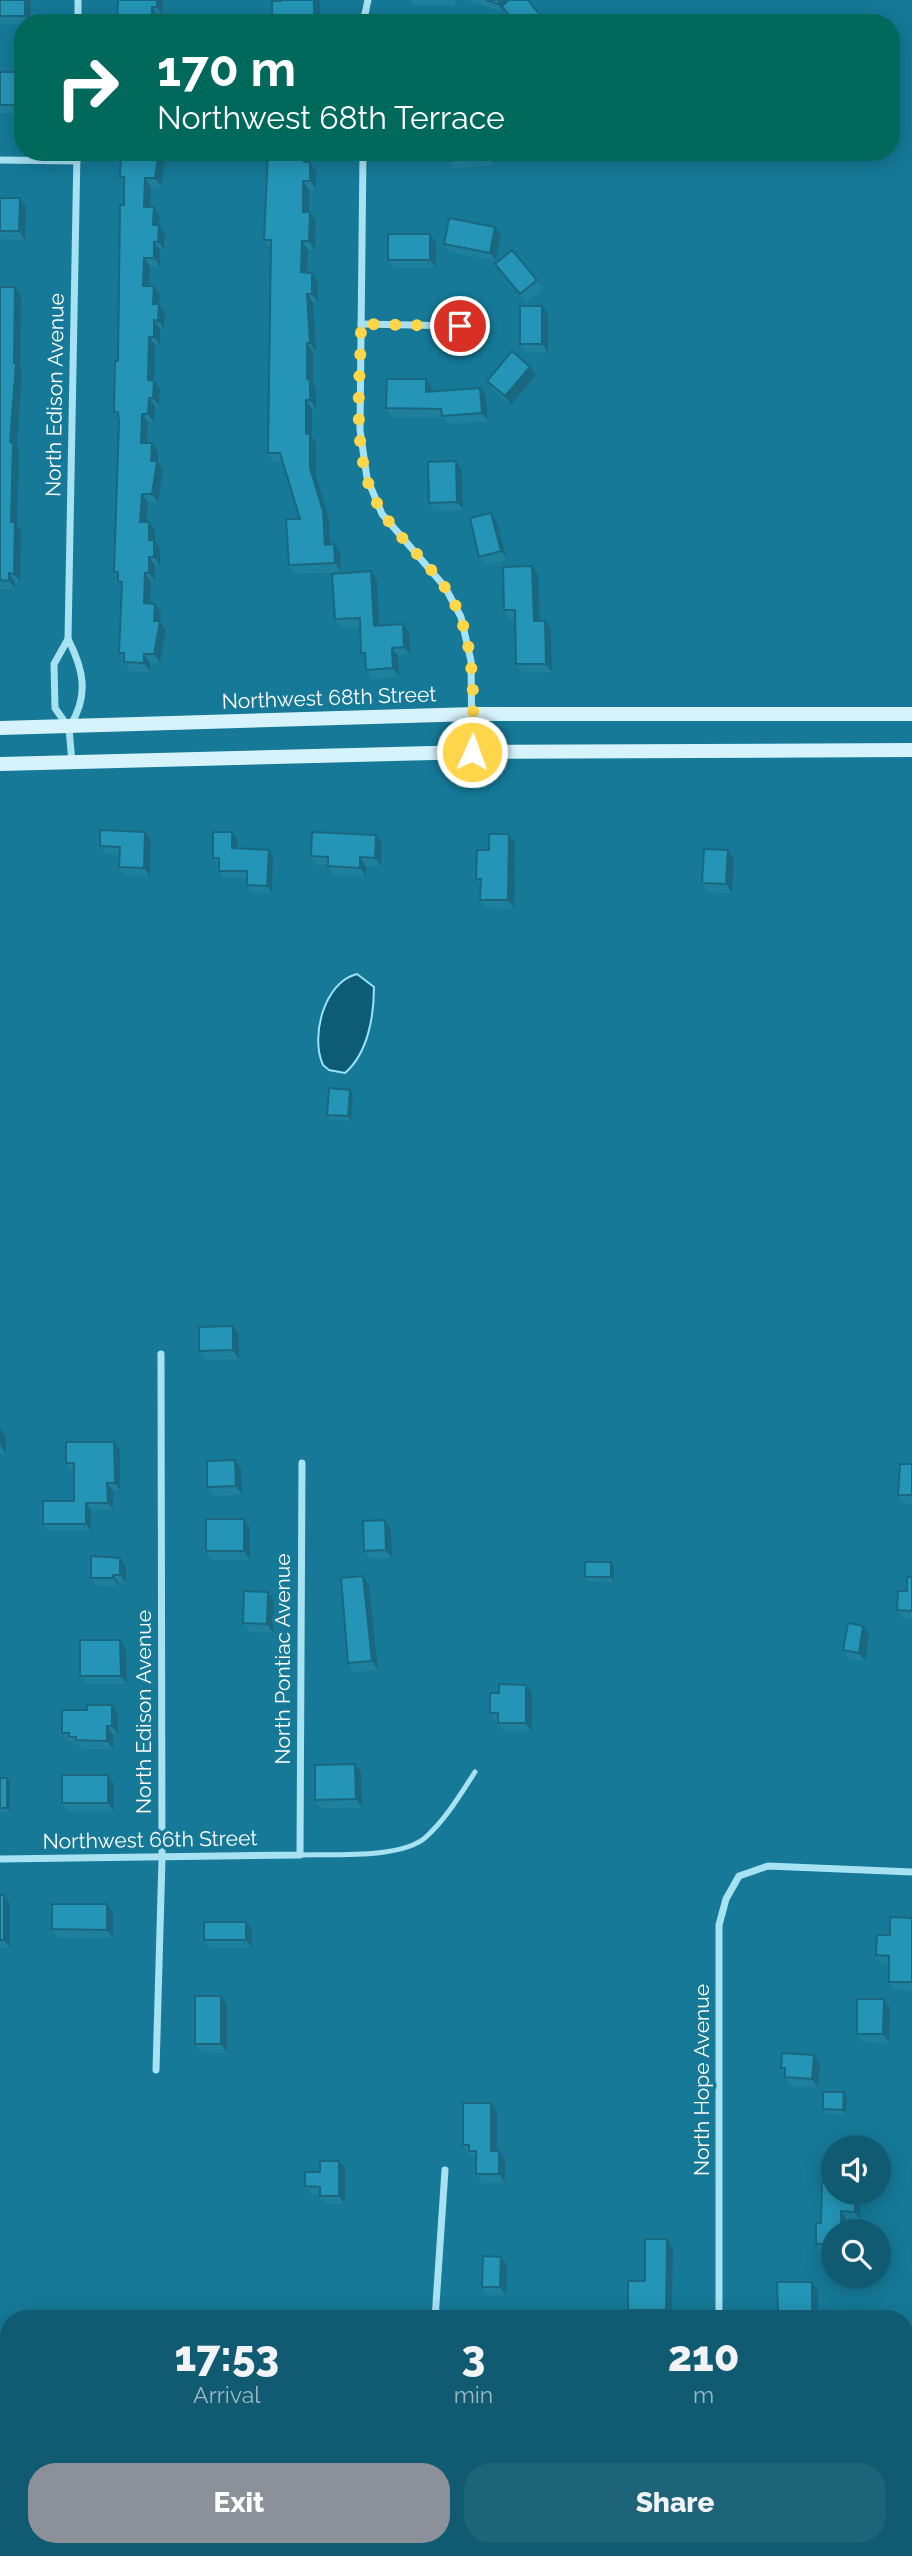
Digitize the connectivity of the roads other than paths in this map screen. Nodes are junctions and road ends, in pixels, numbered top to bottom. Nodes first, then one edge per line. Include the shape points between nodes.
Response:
1 (77, 161) edge
2 (363, 161) edge
3 (361, 324) junction
4 (460, 326) dead end
5 (68, 639) junction
6 (474, 714) junction
7 (912, 714) edge
8 (0, 728) edge
9 (69, 728) junction
10 (912, 750) edge
11 (472, 752) junction
12 (0, 764) edge
13 (72, 764) junction
14 (161, 1354) dead end
15 (302, 1463) dead end
16 (475, 1772) dead end
17 (300, 1856) junction
18 (0, 1859) edge
19 (162, 1860) junction
20 (912, 1872) edge
21 (156, 2070) dead end
22 (445, 2170) dead end
23 (436, 2310) edge
24 (719, 2310) edge

1 - 5 street, North Edison Avenue
2 - 3 street
3 - 4 street
3 - 6 street via 360,430 367,478 382,514 445,587 461,617 471,661
5 - 9 street, North Edison Avenue via 81,664 82,708
5 - 9 street, North Edison Avenue via 54,664 54,675 55,708
6 - 7 main road, Northwest 68th Street
6 - 9 main road, Northwest 68th Street
6 - 11 street
8 - 9 main road, Northwest 68th Street
9 - 13 street, North Edison Avenue
10 - 11 main road
11 - 13 main road
12 - 13 main road
14 - 19 street, North Edison Avenue
15 - 17 street, North Pontiac Avenue
16 - 17 lane via 425,1839 406,1848
17 - 19 street, Northwest 66th Street
18 - 19 street, Northwest 66th Street
19 - 21 street, North Edison Avenue
20 - 24 street, North Hope Avenue via 768,1866 739,1876 726,1899 719,1925
22 - 23 street

